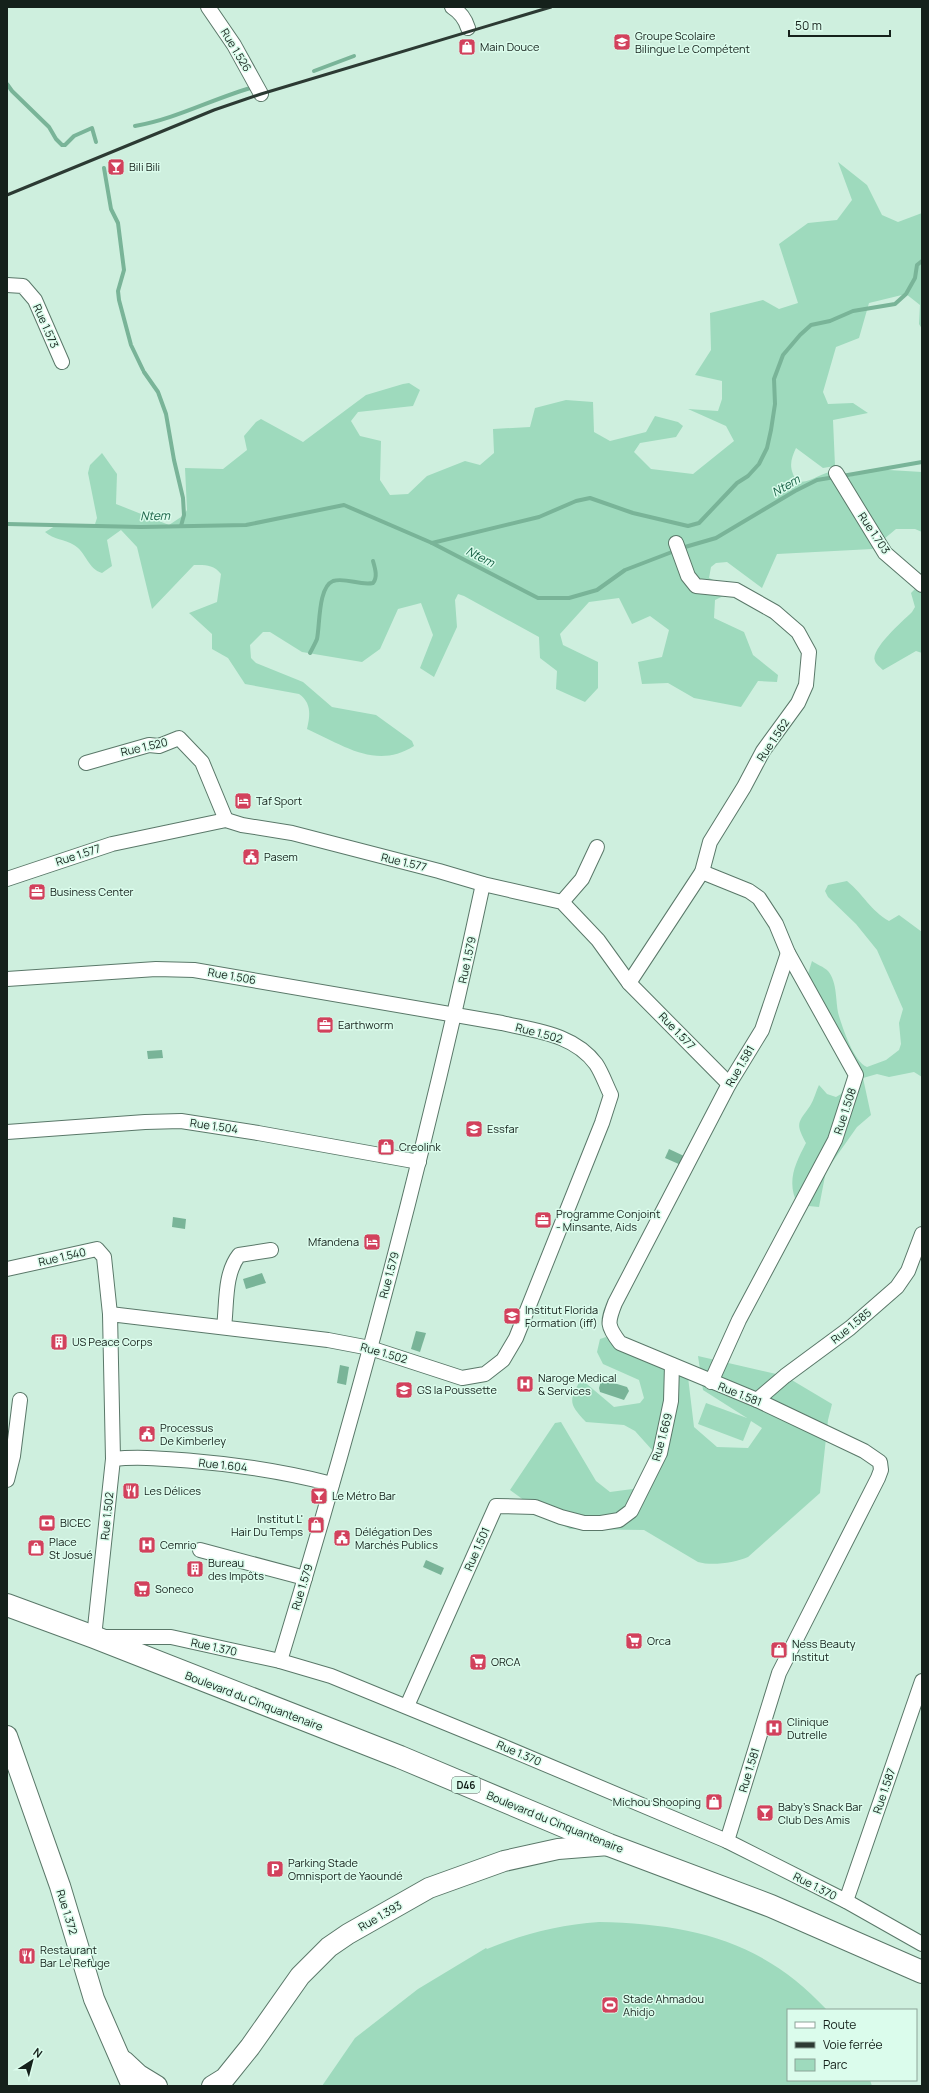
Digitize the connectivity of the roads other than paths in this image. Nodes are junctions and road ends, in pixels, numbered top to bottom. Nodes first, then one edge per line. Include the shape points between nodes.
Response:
1 (208, 7) edge
2 (452, 7) edge
3 (468, 28) dead end
4 (261, 94) dead end
5 (7, 284) edge
6 (62, 362) dead end
7 (836, 473) dead end
8 (676, 543) dead end
9 (922, 585) edge
10 (86, 763) dead end
11 (226, 820) junction
12 (597, 847) dead end
13 (702, 872) junction
14 (7, 879) edge
15 (483, 884) junction
16 (562, 902) junction
17 (788, 953) junction
18 (7, 979) edge
19 (629, 983) junction
20 (455, 1015) junction
21 (729, 1084) junction
22 (7, 1132) edge
23 (419, 1162) junction
24 (922, 1234) edge
25 (271, 1250) dead end
26 (7, 1269) edge
27 (110, 1314) junction
28 (224, 1327) junction
29 (370, 1348) junction
30 (672, 1365) junction
31 (711, 1382) junction
32 (20, 1400) dead end
33 (757, 1400) junction
34 (113, 1459) junction
35 (7, 1480) edge
36 (332, 1484) junction
37 (619, 1520) joint
38 (200, 1550) dead end
39 (305, 1578) junction
40 (7, 1605) edge
41 (94, 1637) junction
42 (280, 1661) junction
43 (922, 1681) edge
44 (407, 1706) junction
45 (7, 1736) edge
46 (727, 1841) junction
47 (609, 1845) junction
48 (846, 1901) junction
49 (922, 1944) edge
50 (922, 1972) edge
51 (250, 2047) junction
52 (118, 2055) junction
53 (132, 2086) edge
54 (157, 2086) edge
55 (212, 2086) edge
56 (236, 2086) edge

1 - 4 street, Rue 1.526 via 234,45
2 - 3 street via 460,12
5 - 6 street, Rue 1.573 via 23,286 35,300
7 - 9 street, Rue 1.703 via 885,553
8 - 13 street, Rue 1.562 via 688,576 696,586 736,590 775,612 798,632 809,652 806,686 798,703 763,751 710,842
10 - 11 street, Rue 1.520 via 149,744 159,746 179,738 202,762
11 - 14 street, Rue 1.577 via 112,844
11 - 15 street, Rue 1.577 via 292,833
12 - 16 street via 582,879
13 - 17 street, Rue 1.508 via 749,891 759,898 776,924
13 - 19 street, Rue 1.562
15 - 16 street, Rue 1.577
15 - 20 street, Rue 1.579
16 - 19 street, Rue 1.577 via 598,940
17 - 21 street, Rue 1.581 via 762,1030
17 - 31 street, Rue 1.508 via 856,1075 835,1140 739,1320
18 - 20 street, Rue 1.506 via 156,969 194,970
19 - 21 street, Rue 1.577
20 - 23 street, Rue 1.579
20 - 29 street, Rue 1.502 via 551,1034 581,1046 597,1065 611,1095 516,1338 503,1360 485,1374 462,1378
21 - 30 street, Rue 1.581 via 609,1318 609,1329 620,1343
22 - 23 street, Rue 1.504 via 181,1121
23 - 29 street, Rue 1.579
24 - 33 street, Rue 1.585 via 908,1271 897,1287 850,1328
25 - 28 street via 239,1255 233,1263
26 - 27 street, Rue 1.540 via 97,1249 104,1257
27 - 28 street, Rue 1.502
27 - 34 street, Rue 1.502
28 - 29 street, Rue 1.502
29 - 36 street, Rue 1.579
30 - 31 street, Rue 1.581
30 - 37 street, Rue 1.669 via 671,1401 660,1453 638,1502 631,1512
31 - 33 street, Rue 1.581
32 - 35 street via 13,1456
33 - 46 street, Rue 1.581 via 864,1451 880,1462 881,1470 779,1673
34 - 36 street, Rue 1.604 via 135,1457 215,1463 283,1472
34 - 41 street, Rue 1.502
36 - 39 street, Rue 1.579
37 - 44 street, Rue 1.501 via 584,1523 535,1507 496,1506
38 - 39 street
39 - 42 street, Rue 1.579
40 - 41 main road, Boulevard du Cinquantenaire / D46
41 - 42 street, Rue 1.370 via 170,1637
41 - 47 main road, Boulevard du Cinquantenaire / D46 via 400,1757
42 - 44 street, Rue 1.370 via 331,1676
43 - 48 street, Rue 1.587
44 - 46 street, Rue 1.370
45 - 52 main road, Rue 1.372 via 60,1886 94,1999
46 - 48 street, Rue 1.370
47 - 50 main road, Boulevard du Cinquantenaire / D46 via 771,1906
47 - 51 main road, Rue 1.393 via 558,1849 504,1862 429,1888 384,1913 329,1948 300,1976
48 - 49 street, Rue 1.370
51 - 55 main road, Rue 1.393 via 225,2078
51 - 56 main road
52 - 53 main road, Rue 1.372
52 - 54 main road via 139,2075

